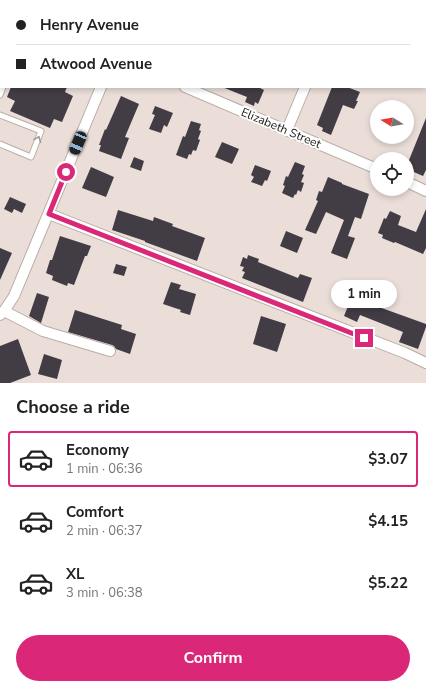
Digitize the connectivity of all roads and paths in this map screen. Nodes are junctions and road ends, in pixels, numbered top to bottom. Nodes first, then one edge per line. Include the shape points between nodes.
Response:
1 (101, 88) edge
2 (187, 88) edge
3 (305, 88) edge
4 (0, 115) edge
5 (286, 130) junction
6 (0, 144) edge
7 (370, 167) edge
8 (414, 185) edge
9 (426, 191) edge
10 (49, 214) junction
11 (2, 313) edge
12 (110, 351) dead end
13 (426, 363) edge

1 - 10 street
2 - 5 street, Elizabeth Street
3 - 5 street
6 -> 4 lane via 32,157 41,131
5 - 7 street, Elizabeth Street
8 - 9 street
10 - 11 street via 14,296
10 - 13 street
11 - 12 street via 42,331

